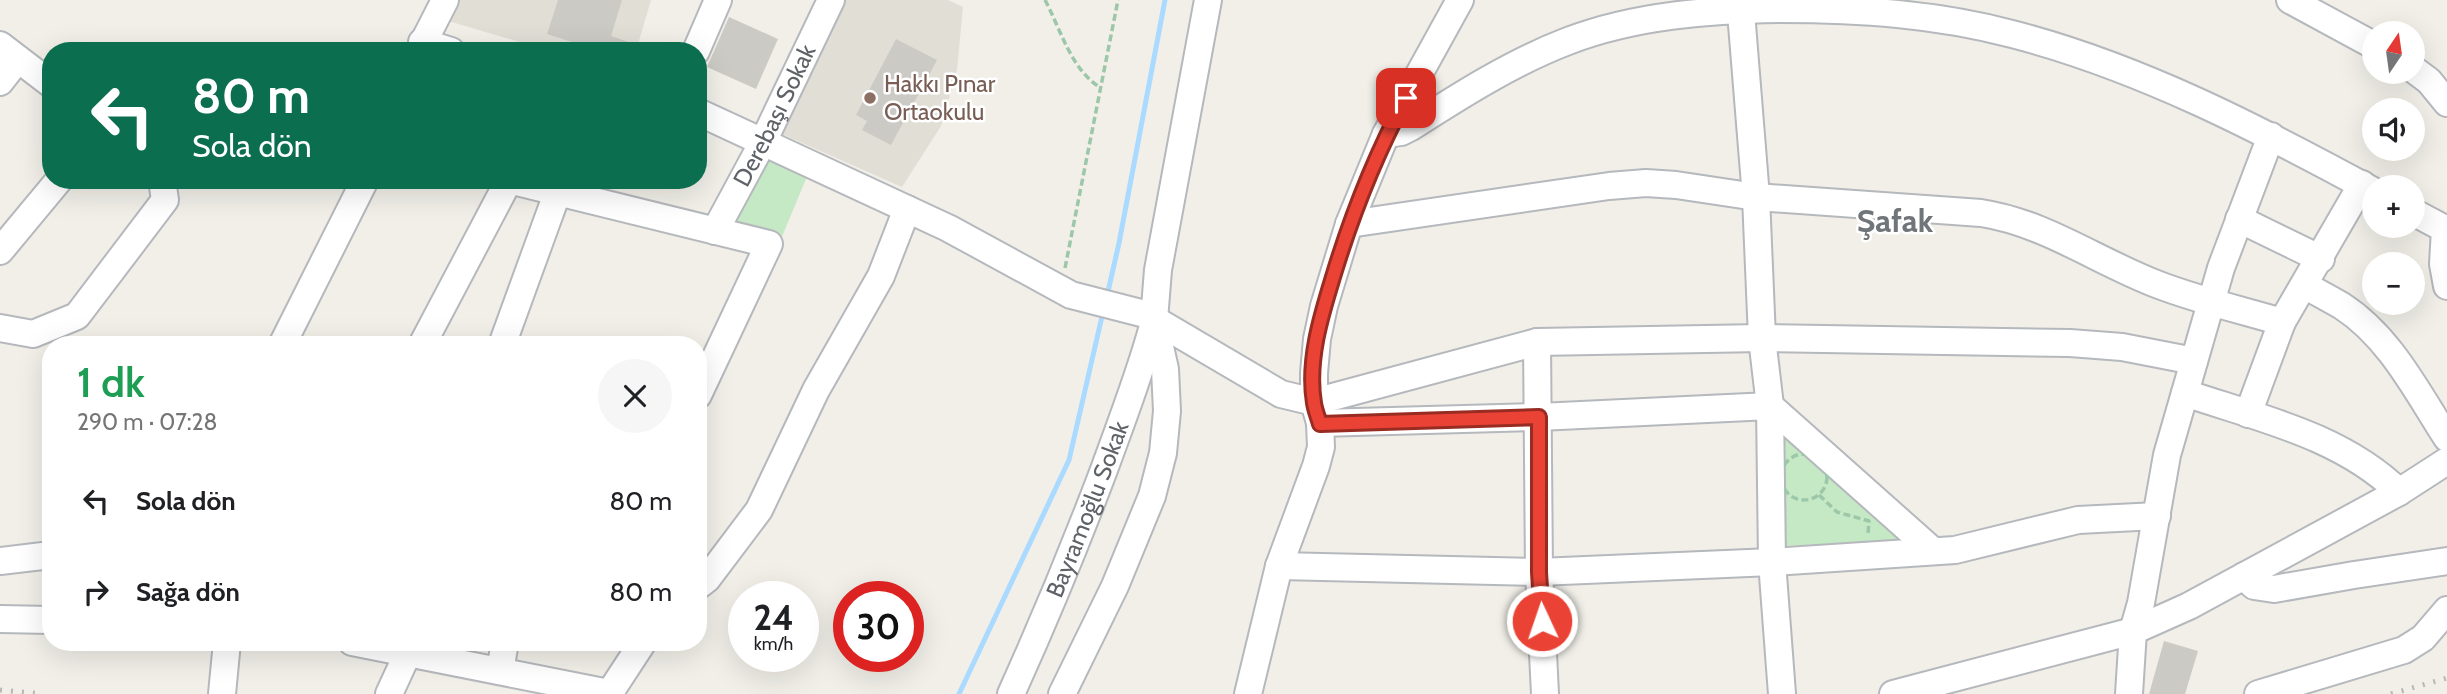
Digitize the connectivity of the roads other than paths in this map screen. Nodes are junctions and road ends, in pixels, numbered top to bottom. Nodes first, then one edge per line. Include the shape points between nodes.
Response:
1 (445, 0) edge
2 (718, 0) edge
3 (831, 0) edge
4 (1208, 0) edge
5 (1460, 0) edge
6 (2290, 0) edge
7 (1740, 5) edge
8 (2362, 39) edge
9 (422, 42) edge
10 (700, 42) edge
11 (9, 52) edge
12 (42, 77) edge
13 (2426, 78) edge
14 (0, 82) edge
15 (2447, 103) edge
16 (707, 116) edge
17 (1386, 134) junction
18 (2271, 136) junction
19 (762, 142) junction
20 (2362, 185) edge
21 (51, 189) edge
22 (163, 189) edge
23 (360, 189) edge
24 (504, 189) edge
25 (558, 189) edge
26 (570, 189) edge
27 (1756, 197) junction
28 (2362, 197) edge
29 (907, 209) junction
30 (2425, 215) edge
31 (2239, 219) junction
32 (2446, 220) edge
33 (1349, 224) junction
34 (715, 230) junction
35 (0, 251) edge
36 (2320, 259) junction
37 (2304, 285) junction
38 (2447, 286) edge
39 (2212, 301) junction
40 (1150, 317) junction
41 (2282, 323) junction
42 (0, 328) edge
43 (287, 336) edge
44 (427, 336) edge
45 (505, 336) edge
46 (1762, 338) junction
47 (1537, 342) junction
48 (2194, 361) junction
49 (707, 377) edge
50 (2185, 393) junction
51 (1770, 406) junction
52 (1317, 413) junction
53 (2248, 414) junction
54 (1539, 417) junction
55 (2447, 438) edge
56 (2447, 461) edge
57 (2399, 492) junction
58 (2157, 516) junction
59 (1933, 551) junction
60 (42, 556) edge
61 (0, 561) edge
62 (1772, 562) junction
63 (2447, 562) edge
64 (1279, 566) junction
65 (1539, 572) junction
66 (2244, 576) junction
67 (707, 579) edge
68 (2447, 610) edge
69 (0, 619) edge
70 (42, 620) edge
71 (2133, 631) junction
72 (226, 651) edge
73 (409, 651) edge
74 (422, 651) edge
75 (503, 651) edge
76 (637, 651) edge
77 (500, 671) junction
78 (222, 694) edge
79 (389, 694) edge
80 (609, 694) edge
81 (1011, 694) edge
82 (1062, 694) edge
83 (1248, 694) edge
84 (1545, 694) edge
85 (1782, 694) edge
86 (1893, 694) edge
87 (2129, 694) edge
88 (2258, 694) edge

1 - 9 street
2 - 10 street
3 - 19 street, Derebaşı Sokak
4 - 40 street
5 - 17 street
6 - 8 street
7 - 17 street via 1645,19 1568,41 1525,60 1411,127
7 - 18 street via 1892,13 2010,33 2127,71
7 - 27 street
11 - 12 street
11 - 14 street
13 - 15 street
16 - 19 street
17 - 33 street
18 - 20 street
18 - 31 street
19 - 29 street
19 - 34 street, Derebaşı Sokak
21 - 35 street
22 - 42 street via 164,201 78,316 33,334
23 - 43 street
24 - 44 street
25 - 45 street
26 - 34 street
27 - 33 street via 1676,184 1633,184
27 - 39 street via 2010,218 2160,286
27 - 46 street
28 - 36 street
29 - 40 street via 1065,293
29 - 67 street via 881,276 816,390 759,510
30 - 32 street
31 - 36 street
31 - 39 street
32 - 38 street
33 - 52 street via 1317,339
34 - 49 street via 769,244
36 - 37 street
37 - 41 street
37 - 55 street via 2343,307 2373,333
39 - 41 street
39 - 48 street
40 - 52 street
40 - 81 street, Bayramoğlu Sokak via 1141,371 1045,620
40 - 82 street via 1165,369 1167,411 1158,475 1115,586
41 - 53 street
46 - 47 street
46 - 48 street via 2094,344
46 - 51 street
47 - 52 street
47 - 54 street
48 - 50 street
50 - 53 street
50 - 58 street via 2167,455
51 - 54 street
51 - 59 street
51 - 62 street
52 - 54 street
52 - 64 street via 1321,447
53 - 57 street via 2342,450
54 - 65 street
56 - 57 street
57 - 66 street
58 - 59 street via 2078,520 1955,550
58 - 71 street
59 - 62 street
60 - 61 street
62 - 65 street
62 - 85 street
63 - 66 street via 2274,589 2254,586
64 - 65 street
64 - 83 street
65 - 84 street
66 - 71 street
68 - 88 street via 2423,638 2404,650
69 - 70 street
71 - 86 street
71 - 87 street
72 - 78 street
73 - 79 street
74 - 77 street
75 - 77 street
76 - 80 street
77 - 80 street

